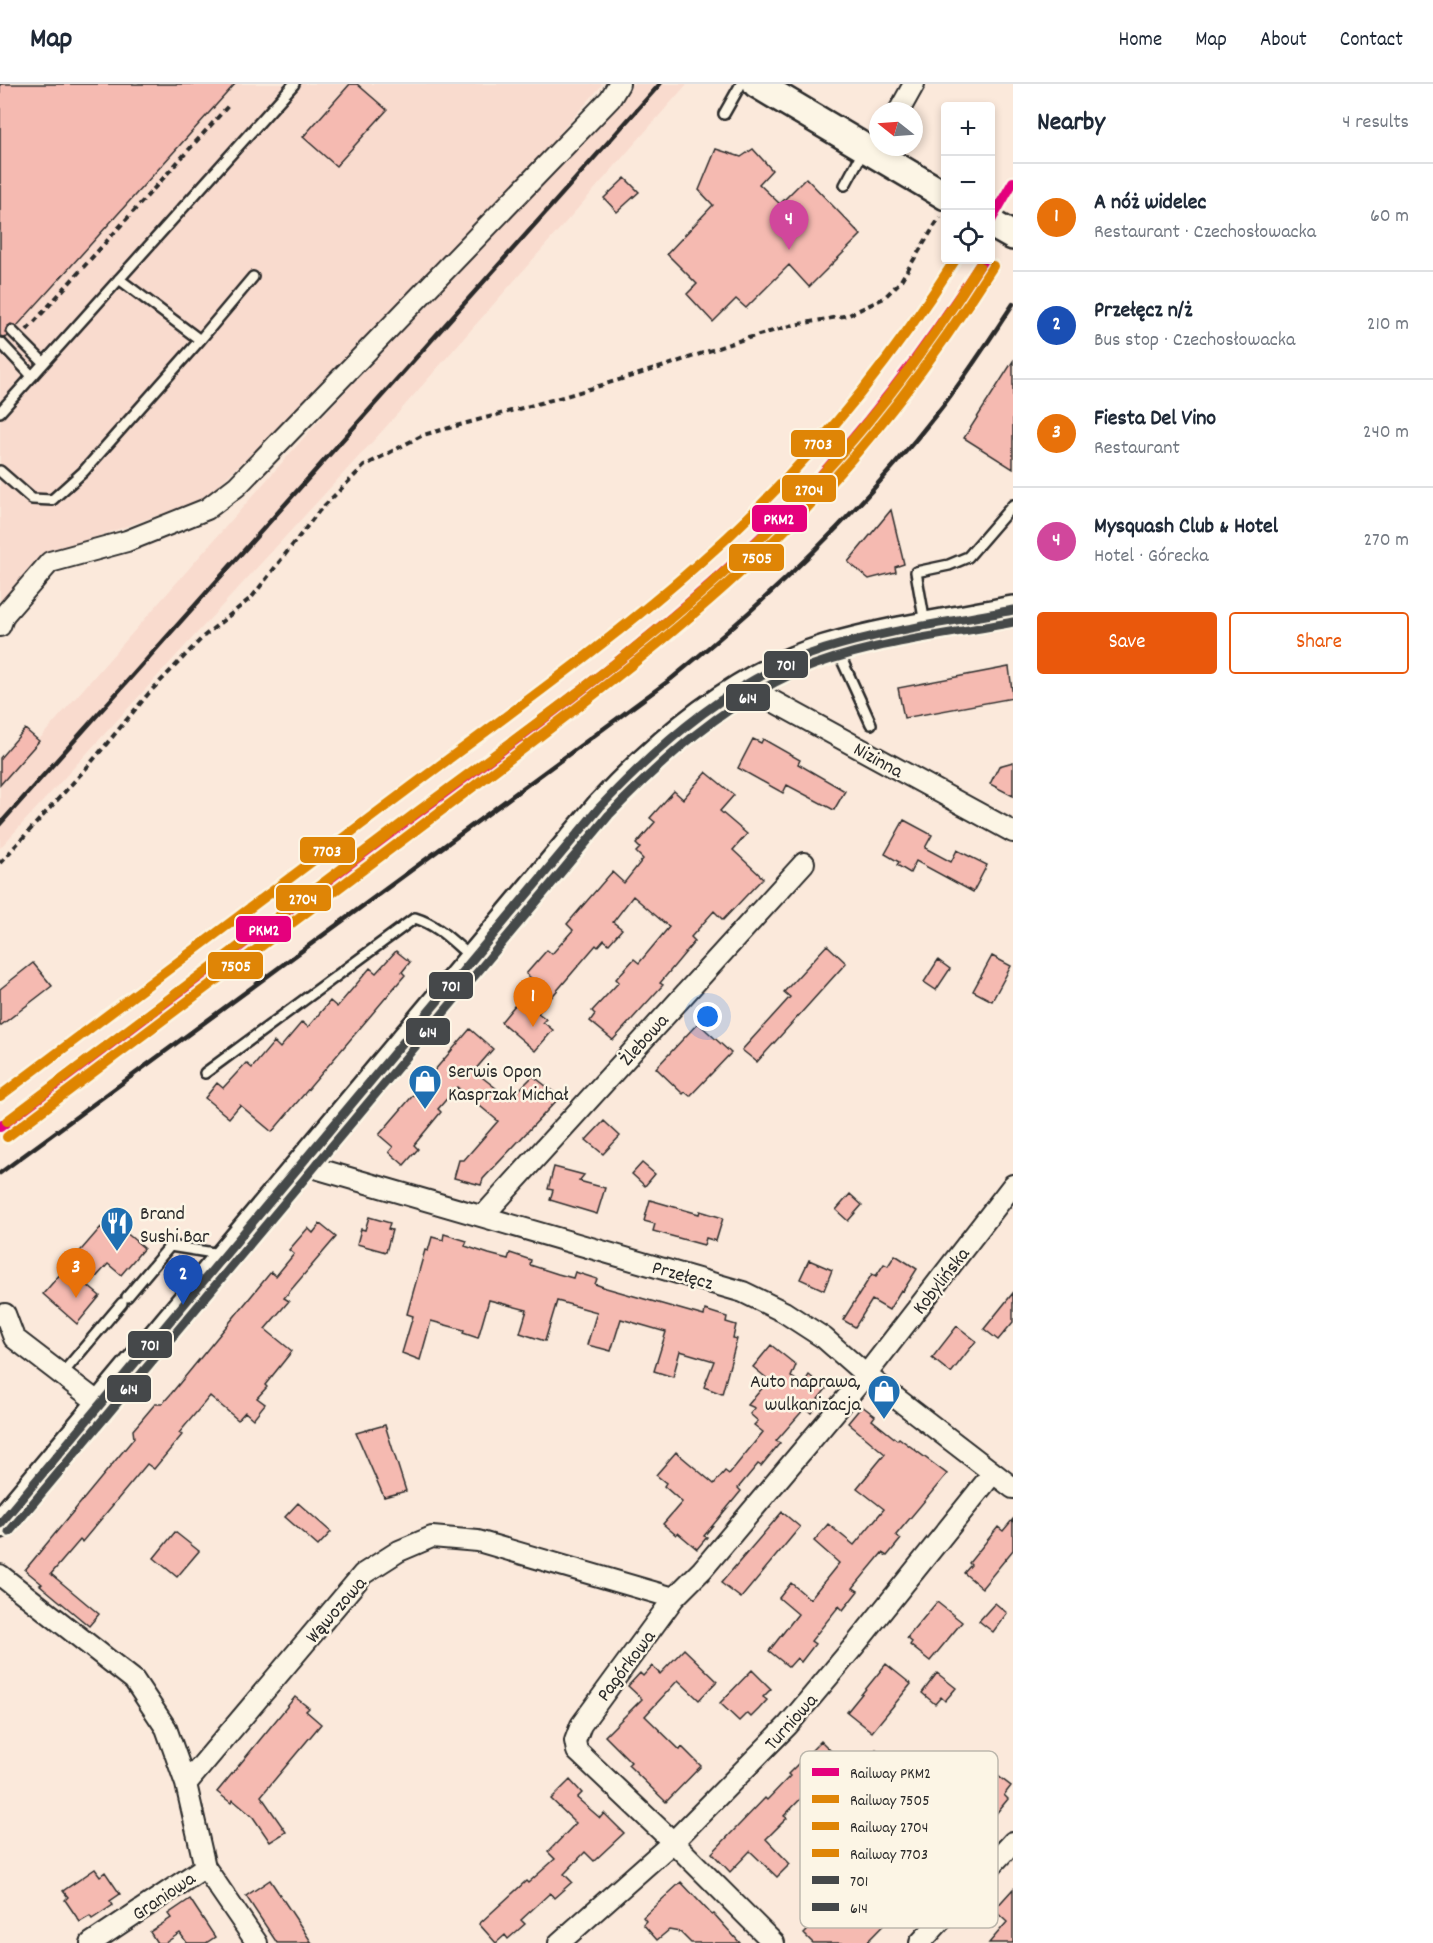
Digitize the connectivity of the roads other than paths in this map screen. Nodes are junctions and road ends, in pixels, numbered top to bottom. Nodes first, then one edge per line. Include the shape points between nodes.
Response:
1 (294, 84) edge
2 (619, 84) edge
3 (741, 84) edge
4 (757, 84) edge
5 (914, 84) edge
6 (904, 102) edge
7 (724, 114) dead end
8 (869, 147) edge
9 (869, 156) edge
10 (883, 156) edge
11 (845, 185) dead end
12 (941, 193) edge
13 (995, 226) edge
14 (1013, 236) edge
15 (253, 277) dead end
16 (119, 279) junction
17 (15, 334) road end
18 (200, 340) junction
19 (1, 343) edge
20 (44, 363) junction
21 (32, 376) junction
22 (0, 412) edge
23 (0, 471) edge
24 (1013, 505) edge
25 (1013, 610) edge
26 (0, 626) edge
27 (926, 627) junction
28 (836, 646) junction
29 (745, 686) junction
30 (871, 723) dead end
31 (1013, 832) edge
32 (804, 863) dead end
33 (473, 959) junction
34 (205, 1073) dead end
35 (301, 1164) junction
36 (1013, 1185) edge
37 (483, 1216) junction
38 (226, 1254) junction
39 (5, 1314) dead end
40 (62, 1374) junction
41 (866, 1374) junction
42 (100, 1404) junction
43 (993, 1473) junction
44 (1013, 1488) edge
45 (0, 1524) edge
46 (0, 1575) edge
47 (674, 1598) junction
48 (186, 1784) junction
49 (673, 1842) junction
50 (1013, 1842) edge
51 (998, 1858) edge
52 (205, 1867) junction
53 (934, 1928) edge
54 (91, 1943) edge
55 (257, 1943) edge
56 (559, 1943) edge
57 (774, 1943) edge
58 (920, 1943) edge

1 - 16 lane
2 - 26 street via 610,99 237,486 207,509 127,541 50,562 4,615
3 - 7 lane
4 - 8 street
5 - 6 street
9 - 11 lane
10 - 12 street
13 - 14 street
15 - 18 lane
16 - 18 lane
16 - 20 lane
17 - 20 lane
18 - 23 lane via 84,472 52,500 32,500
19 - 21 lane
20 - 21 lane
21 - 22 lane
24 - 27 lane via 968,557 916,572
25 - 27 street
27 - 28 street
28 - 29 street via 796,660
28 - 30 lane
29 - 31 street, Nizinna
29 - 33 street via 680,731 625,781
32 - 37 street, Żlebowa
33 - 34 lane via 438,928 415,918
33 - 35 street
35 - 37 street, Przełęcz
35 - 38 street
36 - 41 street, Kobylińska
37 - 41 street, Przełęcz via 743,1292 824,1338
38 - 40 lane via 170,1246
38 - 42 street
39 - 40 street via 10,1339
40 - 42 street
41 - 43 street, Przełęcz
41 - 47 street, Pagórkowa via 702,1570
42 - 45 street
43 - 44 street, Przełęcz
43 - 49 street, Turniowa via 788,1725
46 - 48 street via 134,1680 166,1728
47 - 48 street, Wąwozowa via 478,1541 432,1537 399,1551 363,1574
47 - 49 street, Pagórkowa via 580,1725 575,1741 576,1751
48 - 52 street
49 - 56 street, Turniowa
49 - 57 street, Pagórkowa
50 - 51 street
52 - 54 street, Graniowa
52 - 55 street
53 - 58 street

